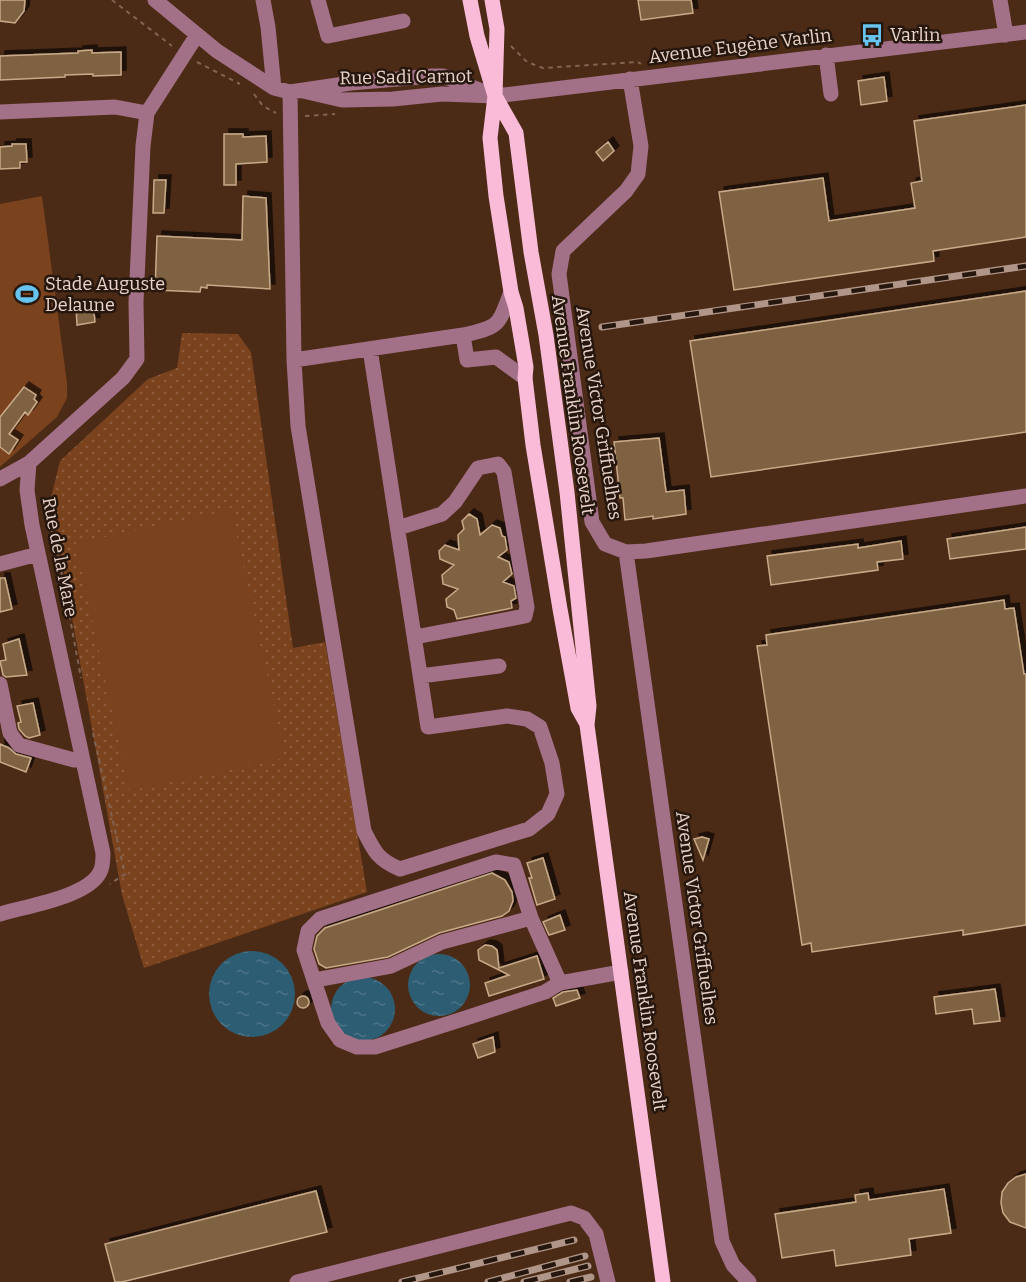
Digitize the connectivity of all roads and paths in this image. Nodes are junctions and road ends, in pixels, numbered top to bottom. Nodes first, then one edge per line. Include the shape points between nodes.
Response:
1 (112, 0) edge
2 (155, 0) edge
3 (263, 0) edge
4 (318, 0) edge
5 (470, 0) edge
6 (492, 0) edge
7 (1000, 0) edge
8 (403, 21) dead end
9 (1026, 32) edge
10 (197, 35) junction
11 (1006, 35) junction
12 (507, 39) dead end
13 (183, 55) junction
14 (826, 55) junction
15 (658, 75) junction
16 (630, 79) junction
17 (241, 85) dead end
18 (274, 88) junction
19 (250, 89) dead end
20 (297, 91) junction
21 (831, 94) dead end
22 (495, 96) junction
23 (0, 112) edge
24 (147, 113) junction
25 (291, 117) junction
26 (511, 292) junction
27 (463, 335) junction
28 (370, 349) junction
29 (294, 360) junction
30 (525, 378) junction
31 (29, 463) junction
32 (0, 479) edge
33 (1026, 496) edge
34 (398, 528) junction
35 (626, 552) junction
36 (38, 554) junction
37 (0, 564) edge
38 (415, 637) junction
39 (499, 666) dead end
40 (420, 676) junction
41 (0, 684) edge
42 (588, 725) junction
43 (83, 759) junction
44 (0, 914) edge
45 (531, 918) junction
46 (621, 972) junction
47 (315, 980) junction
48 (560, 983) junction
49 (297, 1282) edge
50 (608, 1282) edge
51 (663, 1282) edge
52 (749, 1282) edge

1 - 13 path
2 - 10 street, Rue Sadi Carnot
3 - 18 street
4 - 8 street via 328,36
5 - 22 main road, Avenue Franklin Roosevelt
6 - 22 main road, Avenue Franklin Roosevelt via 498,29
7 - 11 street
9 - 11 street, Avenue Eugène Varlin
10 - 13 street
10 - 18 street, Rue Sadi Carnot
11 - 14 street, Avenue Eugène Varlin
12 - 15 path via 527,62 543,68 638,62
13 - 17 path
13 - 24 street
14 - 15 street, Avenue Eugène Varlin
14 - 21 street
15 - 16 street, Avenue Eugène Varlin
16 - 22 street, Avenue Eugène Varlin
16 - 35 street, Avenue Victor Griffuelhes via 641,146 638,174 626,191 564,250 559,274 592,522 605,544
18 - 20 street, Rue Sadi Carnot
19 - 25 path via 263,106 282,117
20 - 22 street, Rue Sadi Carnot via 443,76
20 - 25 street
22 - 26 main road, Avenue Franklin Roosevelt via 490,138
22 - 42 main road, Avenue Franklin Roosevelt via 516,133 546,335 568,504
23 - 24 street via 115,107
24 - 31 street via 136,302 137,359 123,378
25 - 29 street
26 - 27 street via 502,316 491,329
26 - 30 main road, Avenue Franklin Roosevelt
27 - 28 street
27 - 30 street via 467,360 496,357
28 - 29 street
28 - 34 street
29 - 40 street via 298,426 364,831 385,863 400,869 529,830 548,814 557,794 540,727 527,718 507,716 428,727
30 - 42 main road, Avenue Franklin Roosevelt via 560,609 578,708
31 - 32 street
31 - 36 street, Rue de la Mare via 27,490
33 - 35 street
34 - 38 street
34 - 38 street via 442,514 478,468 498,464 504,472 527,607 525,616
35 - 52 street, Avenue Victor Griffuelhes via 722,1241 734,1265
36 - 37 street
36 - 43 street, Rue de la Mare
38 - 40 street
39 - 40 street
41 - 43 street via 10,733 19,745
42 - 46 main road, Avenue Franklin Roosevelt
43 - 44 street, Rue de la Mare via 103,854 101,871 90,885
45 - 47 street via 442,942 391,966
45 - 47 street via 514,865 496,862 320,919 308,931 304,950
45 - 48 street
46 - 48 street
46 - 51 main road, Avenue Franklin Roosevelt
47 - 48 street via 328,1023 340,1040 357,1047 375,1047 461,1020 545,992
49 - 50 street via 571,1213 584,1218 597,1234

